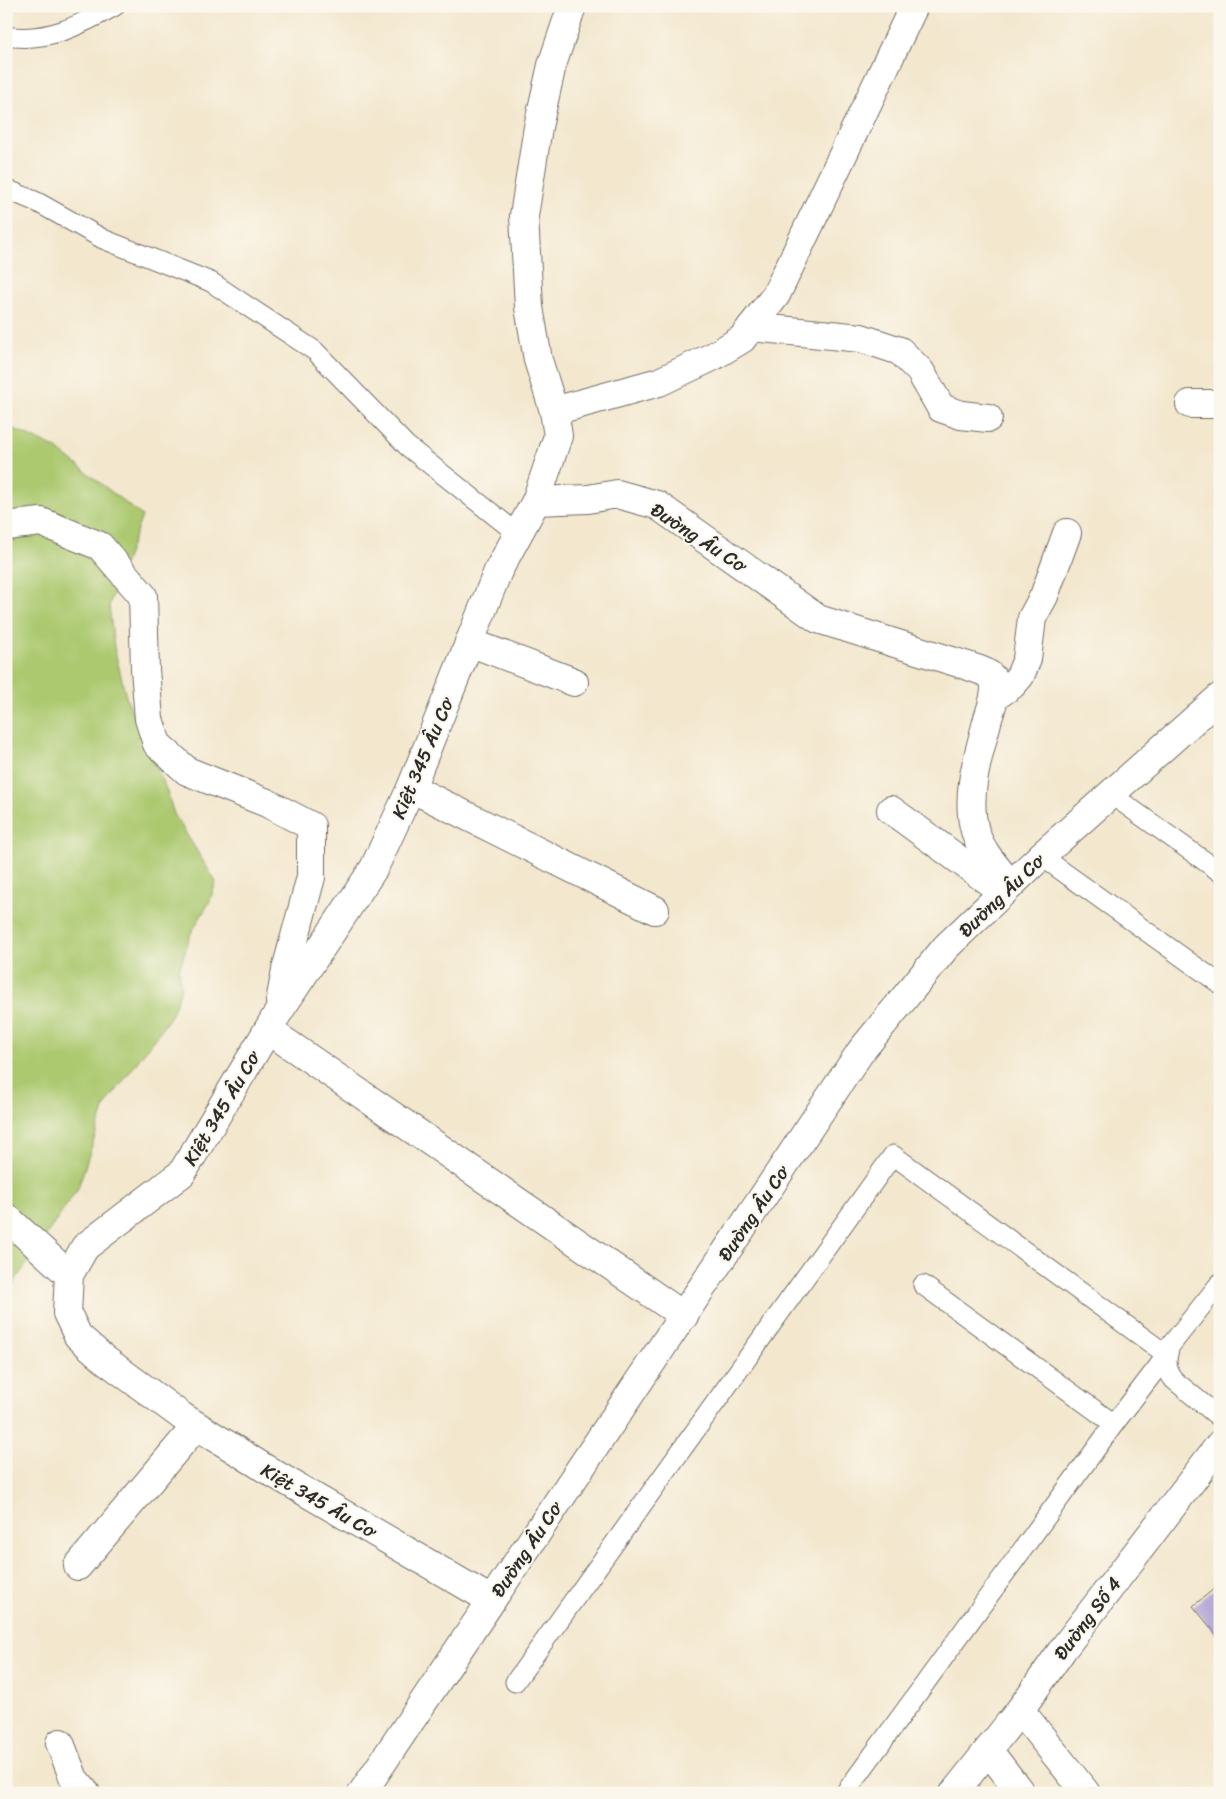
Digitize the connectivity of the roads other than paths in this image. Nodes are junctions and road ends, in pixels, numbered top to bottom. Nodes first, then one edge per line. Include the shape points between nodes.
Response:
1 (116, 6) edge
2 (572, 6) edge
3 (914, 6) edge
4 (6, 36) edge
5 (6, 189) edge
6 (751, 327) junction
7 (1190, 404) dead end
8 (1220, 404) edge
9 (988, 418) dead end
10 (556, 424) junction
11 (536, 501) junction
12 (6, 526) edge
13 (1067, 533) dead end
14 (518, 534) junction
15 (469, 642) junction
16 (574, 682) dead end
17 (994, 697) junction
18 (1220, 697) edge
19 (411, 788) junction
20 (1112, 794) junction
21 (891, 810) dead end
22 (1041, 856) junction
23 (1220, 872) edge
24 (1007, 888) junction
25 (655, 910) dead end
26 (1220, 984) edge
27 (273, 1022) junction
28 (6, 1218) edge
29 (69, 1275) junction
30 (1220, 1283) edge
31 (923, 1285) dead end
32 (684, 1316) junction
33 (1167, 1355) junction
34 (1220, 1418) edge
35 (1114, 1424) junction
36 (196, 1426) junction
37 (1220, 1444) edge
38 (78, 1566) dead end
39 (492, 1600) junction
40 (516, 1682) dead end
41 (1020, 1710) junction
42 (60, 1742) dead end
43 (988, 1750) junction
44 (86, 1793) edge
45 (362, 1793) edge
46 (845, 1793) edge
47 (954, 1793) edge
48 (1021, 1793) edge
49 (1086, 1793) edge

1 - 4 lane via 69,30 35,38
2 - 10 street via 552,65 524,216 529,307 538,360
3 - 6 street via 776,295
5 - 14 lane via 37,202 103,239 211,282 315,351 407,446
6 - 9 street via 861,338 900,351 920,371 941,408 960,415
6 - 10 street via 742,339 712,358
7 - 8 street
10 - 11 street, Kiệt 345 Âu Cơ
11 - 14 street, Kiệt 345 Âu Cơ
11 - 17 street, Đường Âu Cơ via 617,494 657,505 818,619 990,675 994,682
12 - 27 street via 41,522 100,546 143,596 144,669 149,719 157,744 187,770 267,802 311,826 312,877
13 - 17 street via 1044,596 1032,618 1027,659 1020,676
14 - 15 street, Kiệt 345 Âu Cơ via 498,571
15 - 16 street
15 - 19 street, Kiệt 345 Âu Cơ
17 - 24 street via 976,767 972,814 981,848
18 - 20 street, Đường Âu Cơ
19 - 25 street
19 - 27 street, Kiệt 345 Âu Cơ via 374,868
20 - 22 street, Đường Âu Cơ
20 - 23 lane
21 - 24 street
22 - 24 street, Đường Âu Cơ
22 - 26 lane
24 - 32 street, Đường Âu Cơ via 946,947 861,1051
27 - 29 street, Kiệt 345 Âu Cơ via 182,1173 85,1247
27 - 32 street
28 - 29 street
29 - 36 street, Kiệt 345 Âu Cơ via 67,1313 78,1336 104,1359
30 - 33 lane via 1170,1346
31 - 35 lane
32 - 39 street, Đường Âu Cơ
33 - 34 lane via 1169,1374 1174,1380
33 - 35 lane
33 - 40 lane via 893,1155
35 - 46 lane
36 - 38 street
36 - 39 street, Kiệt 345 Âu Cơ
37 - 41 street, Đường Số 4
39 - 45 street, Đường Âu Cơ
41 - 43 street, Đường Số 4
41 - 49 street
42 - 44 street via 74,1779
43 - 47 street, Đường Số 4
43 - 48 street

